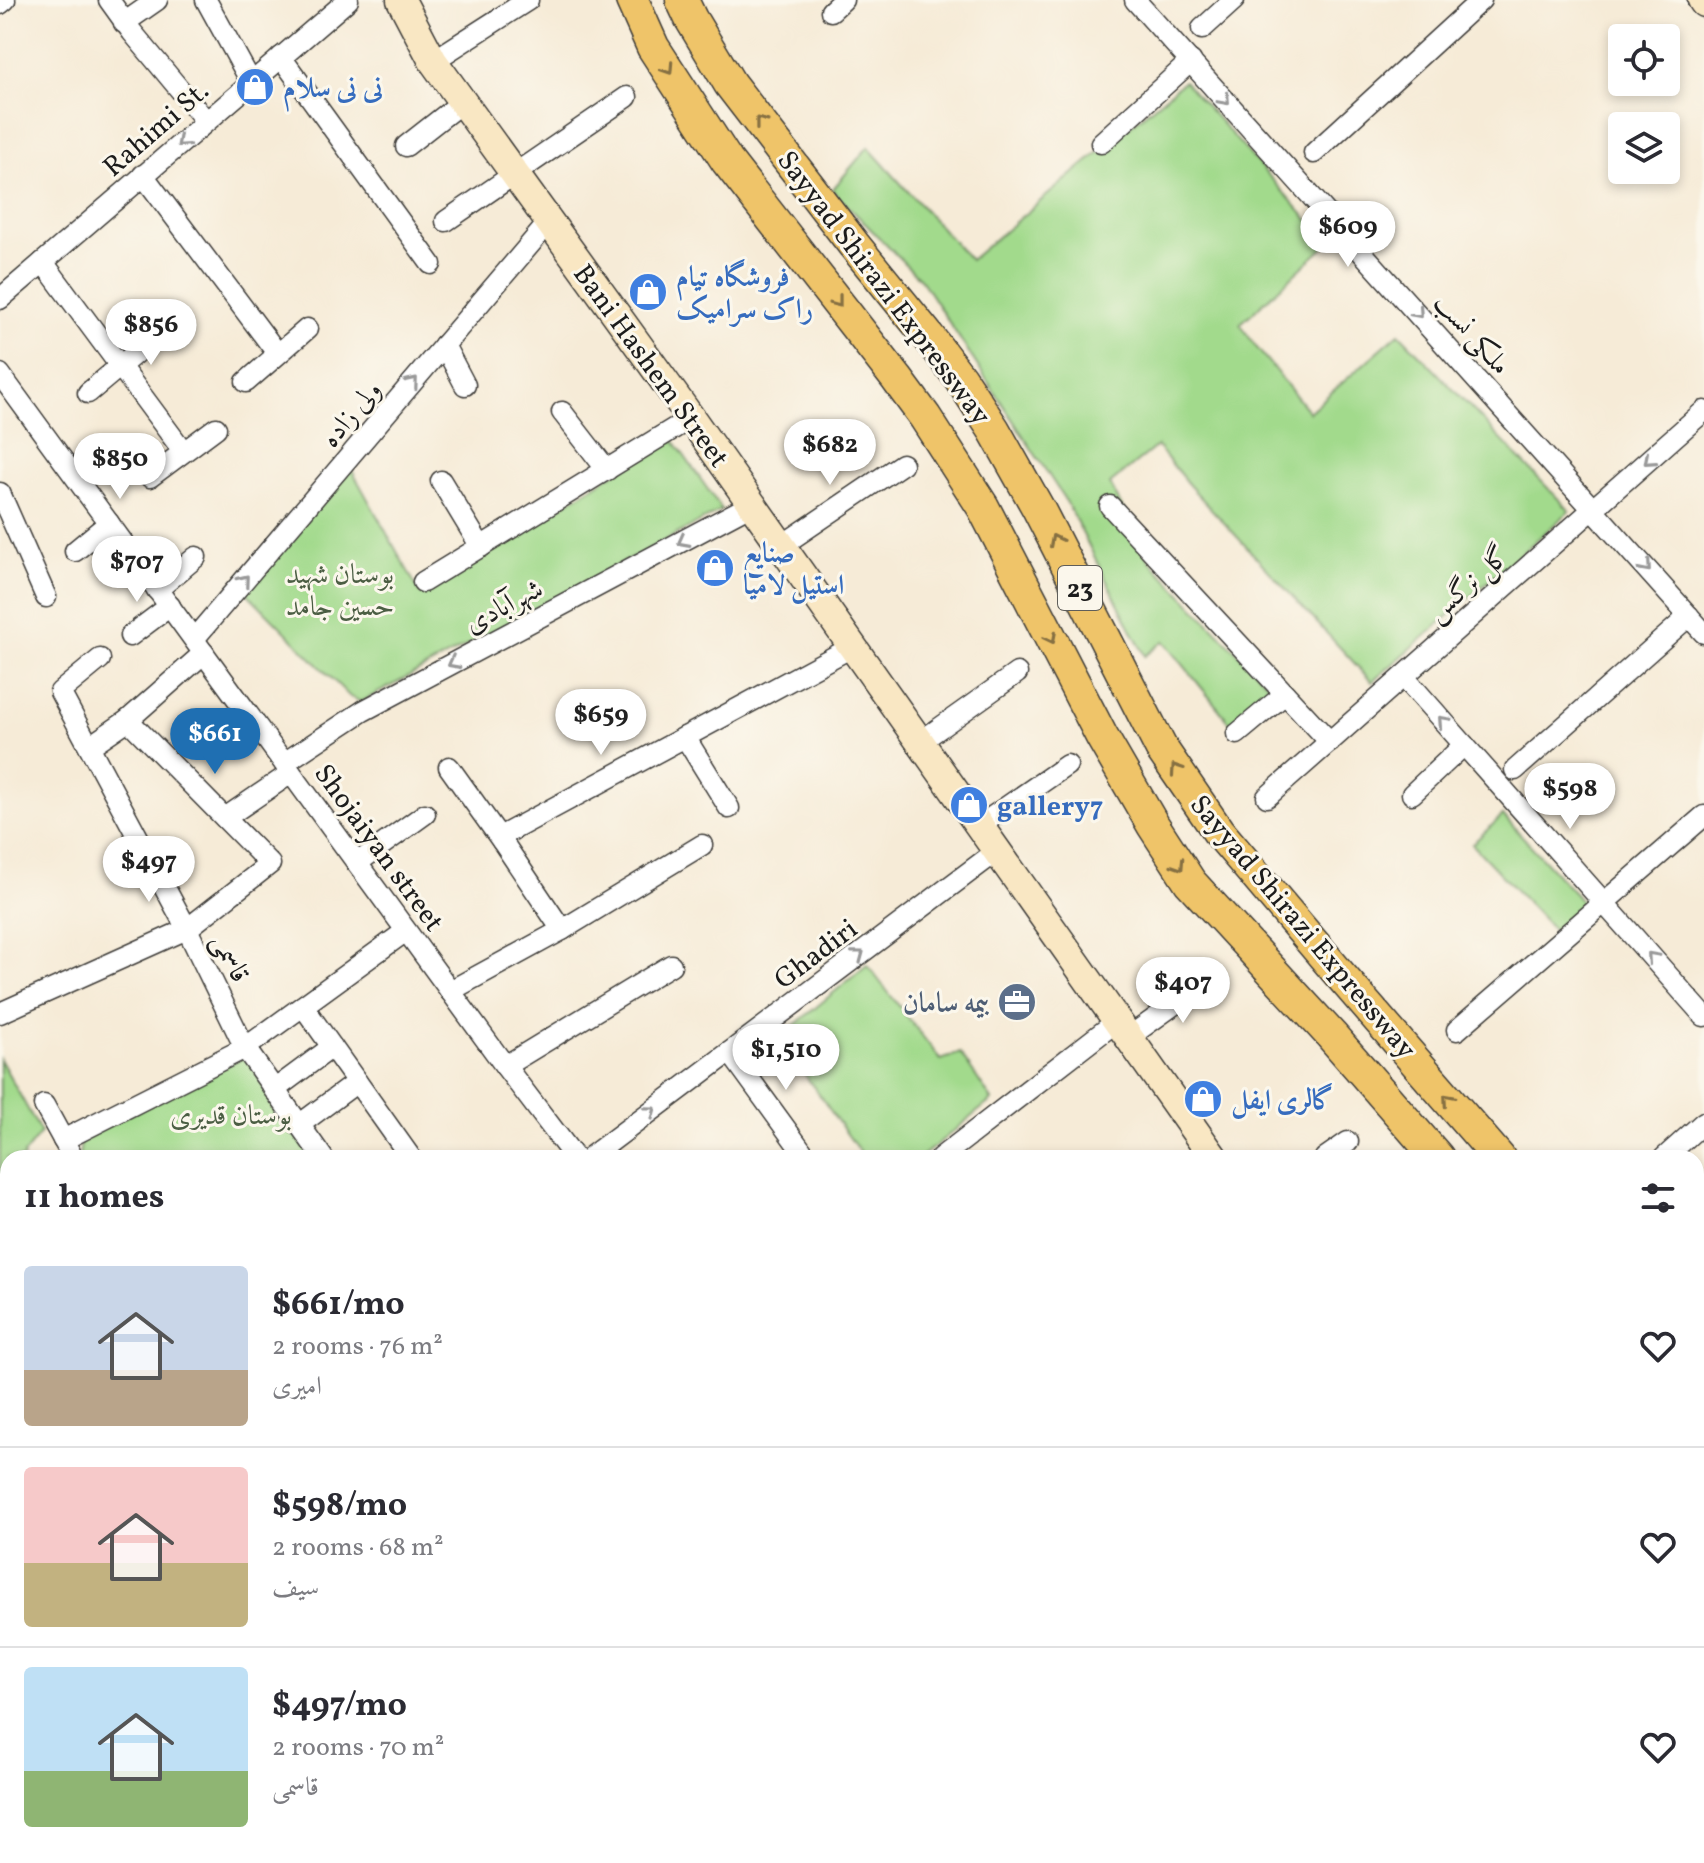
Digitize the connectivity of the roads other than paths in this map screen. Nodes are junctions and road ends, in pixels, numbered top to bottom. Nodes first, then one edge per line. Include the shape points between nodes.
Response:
1 (5, 0) edge
2 (109, 0) edge
3 (157, 0) edge
4 (206, 0) edge
5 (348, 0) edge
6 (401, 0) edge
7 (528, 0) edge
8 (632, 0) edge
9 (682, 0) edge
10 (1135, 0) edge
11 (1234, 0) edge
12 (1481, 0) edge
13 (0, 4) edge
14 (124, 23) junction
15 (1202, 29) dead end
16 (281, 57) junction
17 (433, 61) junction
18 (1191, 61) junction
19 (251, 82) junction
20 (627, 97) dead end
21 (462, 102) junction
22 (206, 121) junction
23 (1101, 143) dead end
24 (406, 146) dead end
25 (1314, 153) dead end
26 (514, 174) junction
27 (143, 175) junction
28 (446, 221) dead end
29 (549, 222) junction
30 (43, 262) junction
31 (431, 264) dead end
32 (0, 299) edge
33 (307, 329) dead end
34 (156, 336) dead end
35 (444, 345) junction
36 (277, 353) junction
37 (119, 365) junction
38 (0, 374) edge
39 (246, 382) dead end
40 (465, 385) dead end
41 (90, 391) dead end
42 (1704, 411) edge
43 (562, 412) dead end
44 (691, 418) junction
45 (216, 428) dead end
46 (183, 451) junction
47 (902, 464) dead end
48 (607, 470) junction
49 (150, 477) dead end
50 (441, 481) dead end
51 (0, 493) edge
52 (752, 504) junction
53 (1110, 506) dead end
54 (1594, 508) junction
55 (109, 523) junction
56 (781, 546) junction
57 (481, 547) junction
58 (75, 551) dead end
59 (196, 557) dead end
60 (423, 582) dead end
61 (46, 597) dead end
62 (164, 598) junction
63 (1689, 616) junction
64 (1704, 633) edge
65 (130, 636) dead end
66 (199, 646) junction
67 (852, 647) junction
68 (100, 659) dead end
69 (1017, 673) dead end
70 (1404, 677) junction
71 (1285, 694) junction
72 (128, 720) junction
73 (1237, 734) dead end
74 (685, 737) junction
75 (920, 742) junction
76 (1330, 742) junction
77 (1464, 745) junction
78 (90, 746) junction
79 (1067, 765) dead end
80 (449, 767) dead end
81 (288, 768) junction
82 (1515, 770) dead end
83 (1412, 794) dead end
84 (1267, 797) dead end
85 (729, 808) dead end
86 (425, 814) dead end
87 (1704, 816) edge
88 (225, 818) junction
89 (979, 826) junction
90 (502, 841) junction
91 (702, 845) dead end
92 (997, 851) junction
93 (357, 863) junction
94 (1604, 903) junction
95 (187, 929) junction
96 (562, 930) junction
97 (406, 931) junction
98 (671, 965) dead end
99 (1211, 978) dead end
100 (450, 991) junction
101 (303, 1006) junction
102 (0, 1013) edge
103 (1704, 1016) edge
104 (1123, 1029) junction
105 (1457, 1030) dead end
106 (332, 1047) junction
107 (245, 1048) junction
108 (730, 1052) junction
109 (505, 1066) junction
110 (357, 1082) junction
111 (274, 1090) junction
112 (44, 1105) dead end
113 (1704, 1122) edge
114 (299, 1125) junction
115 (1348, 1142) dead end
116 (68, 1149) edge
117 (317, 1150) edge
118 (405, 1150) edge
119 (569, 1150) edge
120 (600, 1150) edge
121 (801, 1150) edge
122 (951, 1150) edge
123 (1208, 1150) edge
124 (1336, 1150) edge
125 (1431, 1150) edge
126 (1492, 1150) edge
127 (1673, 1150) edge

1 - 13 street
2 - 14 street
3 - 14 street
4 - 19 street
5 - 16 street, Rahimi St.
6 - 17 main road, Bani Hashem Street
7 - 17 street
8 -> 125 highway, Sayyad Shirazi Expressway / 23 via 653,47 727,161 897,379 983,507 1102,737 1190,882
126 -> 9 highway, Sayyad Shirazi Expressway / 23 via 1218,831 1161,748 994,430 960,378 730,84
10 - 18 street, ملکی نسب
11 - 15 street
12 - 25 street
14 - 22 street
16 - 19 street, Rahimi St.
16 - 31 street
17 - 21 main road, Bani Hashem Street
18 - 23 street
18 -> 54 street, ملکی نسب
19 - 22 street, Rahimi St.
20 - 26 street
21 - 24 street
21 - 26 main road, Bani Hashem Street
22 -> 27 street, Rahimi St.
26 - 28 street
26 - 29 main road, Bani Hashem Street
27 - 30 street, Rahimi St.
27 - 36 street
29 - 35 street, ولی زاده
29 - 44 main road, Bani Hashem Street
30 - 32 street, Rahimi St.
30 - 37 street
33 - 36 street
34 - 37 street
35 - 40 street
66 -> 35 street, ولی زاده
36 - 39 street
37 - 41 street
37 - 46 street
38 - 55 street, Shojaiyan street
42 -> 54 street, گل نرگس
43 - 48 street
44 - 48 street
44 - 52 main road, Bani Hashem Street
45 - 46 street
46 - 49 street
47 - 56 street
48 - 57 street
50 - 57 street
51 - 61 street
52 - 56 main road, Bani Hashem Street
52 -> 81 street, شهرآبادی via 363,711
53 - 71 street
54 -> 63 street, ملکی نسب
54 - 70 street, گل نرگس
55 - 58 street
55 - 62 street, Shojaiyan street
56 - 67 main road, Bani Hashem Street
57 - 60 street
59 - 62 street
62 - 65 street
62 - 66 street, Shojaiyan street
63 - 64 street, ملکی نسب
63 - 82 street
66 - 72 street, ولی زاده
66 - 81 street, Shojaiyan street
67 - 74 street
67 - 75 main road, Bani Hashem Street
68 - 78 street, قاسمی via 60,692
69 - 75 street
70 - 76 street, گل نرگس
77 -> 70 street
71 - 73 street
71 - 76 street
72 - 78 street, ولی زاده
72 - 88 street
74 - 85 street
74 - 90 street via 505,834
75 - 89 main road, Bani Hashem Street
76 - 84 street, گل نرگس
77 - 83 street
77 - 94 street
78 - 95 street, قاسمی
79 - 89 street
80 - 90 street
81 - 88 street, شهرآبادی
81 - 93 street, Shojaiyan street
86 - 93 street
87 - 94 street
88 - 95 street via 270,864
89 - 92 main road, Bani Hashem Street
90 - 96 street
91 - 96 street
92 - 104 main road, Bani Hashem Street
108 -> 92 street, Ghadiri
93 - 97 street, Shojaiyan street
103 -> 94 street
94 - 105 street
95 - 102 street
95 - 107 street, قاسمی
96 - 100 street
97 - 100 street, Shojaiyan street
97 - 101 street
98 - 109 street
99 - 104 street
100 - 109 street, Shojaiyan street
101 - 106 street
101 - 107 street
104 - 122 street
104 - 123 main road, Bani Hashem Street
106 - 110 street
106 - 111 street
107 - 111 street, قاسمی
107 - 116 street
120 -> 108 street, Ghadiri
108 - 121 street
109 - 119 street, Shojaiyan street
110 - 114 street
110 - 118 street
111 - 114 street, قاسمی
112 - 116 street
113 - 127 street
114 - 117 street, قاسمی
115 - 124 street

